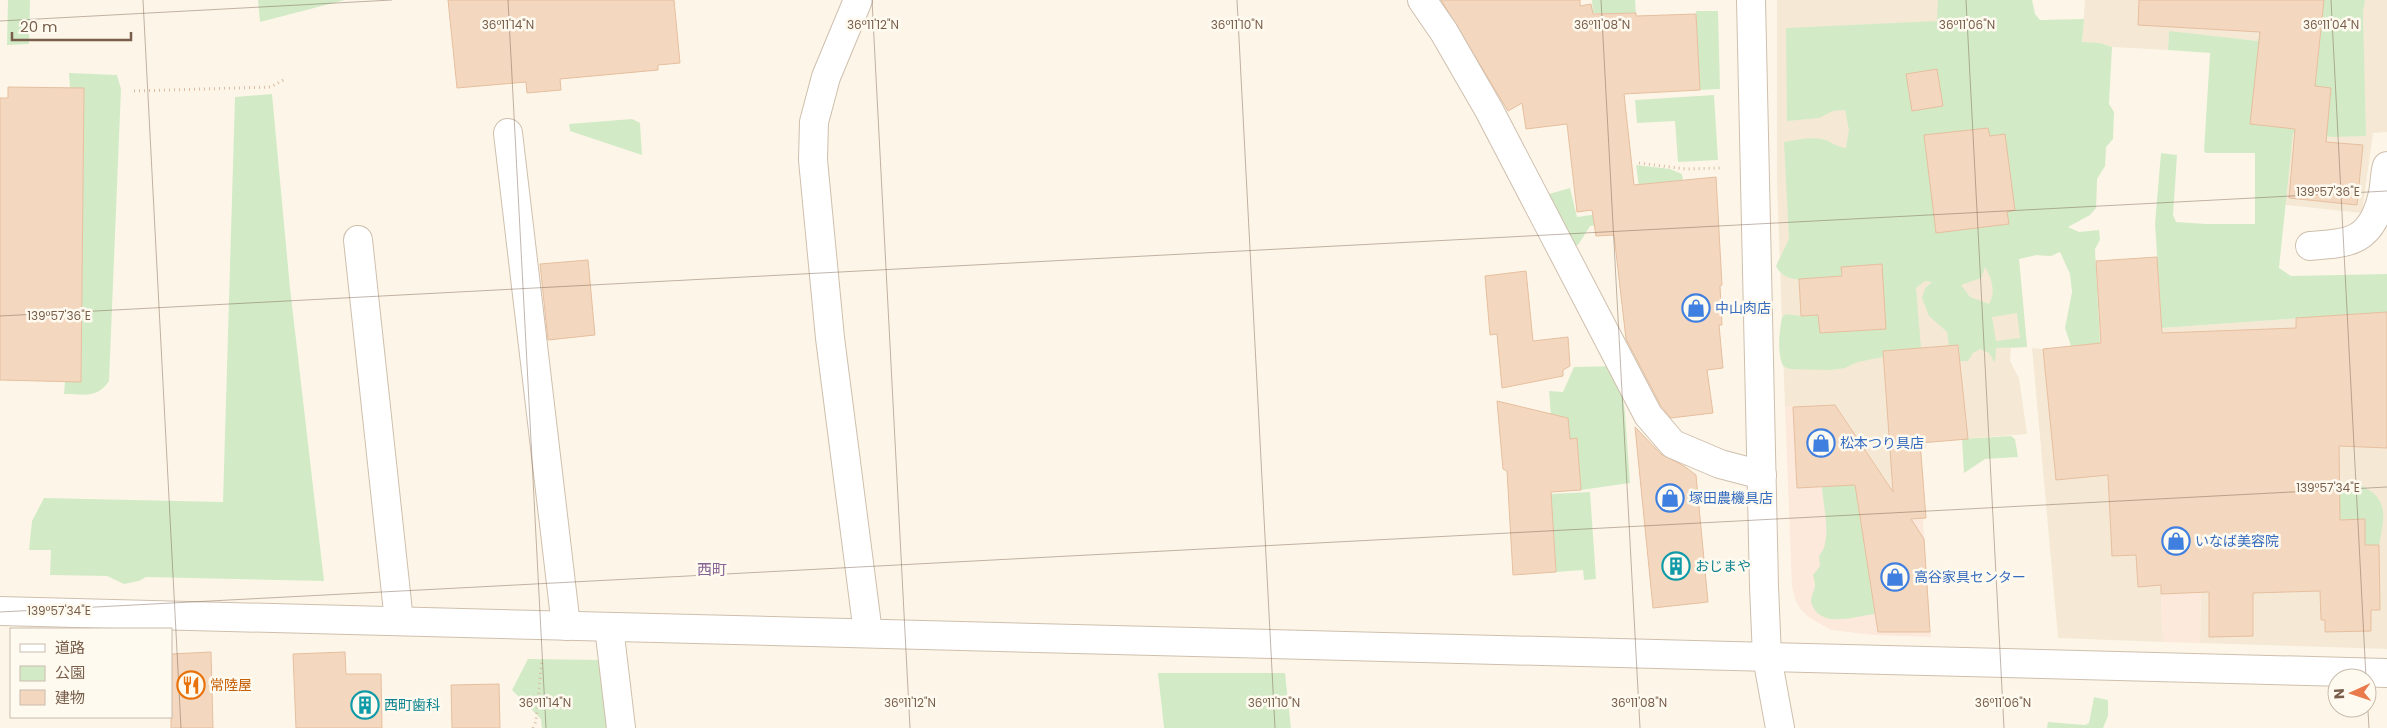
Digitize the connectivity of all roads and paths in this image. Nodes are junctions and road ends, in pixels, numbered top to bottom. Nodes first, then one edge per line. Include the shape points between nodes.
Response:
1 (858, 0) edge
2 (1422, 0) edge
3 (1751, 0) edge
4 (285, 79) dead end
5 (134, 91) dead end
6 (508, 132) dead end
7 (1639, 163) dead end
8 (2387, 166) edge
9 (1722, 168) dead end
10 (358, 240) dead end
11 (2310, 246) dead end
12 (1762, 475) junction
13 (0, 611) edge
14 (398, 621) junction
15 (566, 626) junction
16 (610, 627) junction
17 (868, 634) junction
18 (542, 656) dead end
19 (1767, 656) junction
20 (2387, 673) edge
21 (533, 728) edge
22 (621, 728) edge
23 (1780, 728) edge

1 - 17 street via 826,77 814,122 813,160 830,338
2 - 12 street via 1489,110 1648,415 1673,444 1720,464
3 - 12 street
4 - 5 path via 272,88
6 - 15 street
7 - 9 path via 1686,169
8 - 11 street via 2382,196 2369,229 2355,241
10 - 14 street
12 - 19 street
13 - 14 street
14 - 15 street
15 - 16 street
16 - 17 street
16 - 22 street
17 - 19 street
18 - 21 path
19 - 20 street
19 - 23 street

